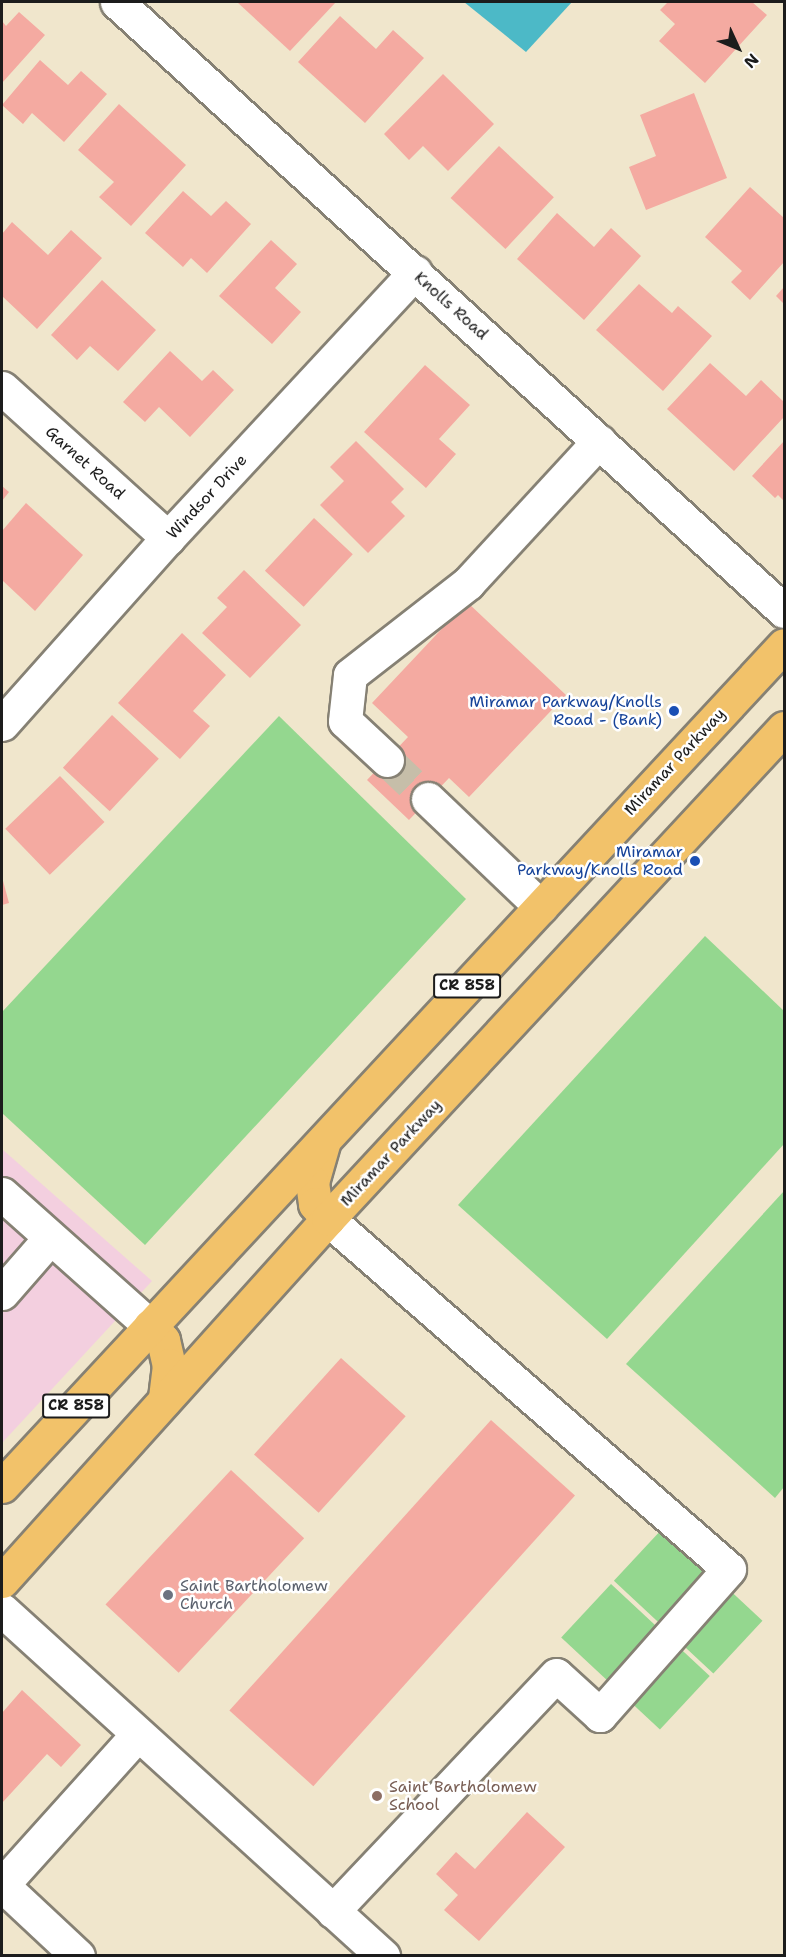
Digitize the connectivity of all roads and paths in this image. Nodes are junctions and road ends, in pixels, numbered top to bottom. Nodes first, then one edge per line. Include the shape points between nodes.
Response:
1 (117, 2) edge
2 (415, 272) junction
3 (2, 388) edge
4 (599, 441) junction
5 (168, 538) junction
6 (784, 611) edge
7 (784, 645) edge
8 (2, 724) edge
9 (784, 728) edge
10 (387, 760) tunnel mouth
11 (428, 800) tunnel mouth
12 (541, 907) junction
13 (324, 1140) junction
14 (2, 1194) edge
15 (328, 1219) junction
16 (50, 1238) junction
17 (2, 1293) edge
18 (150, 1326) junction
19 (165, 1400) junction
20 (2, 1486) edge
21 (2, 1581) edge
22 (2, 1610) edge
23 (138, 1734) junction
24 (333, 1911) junction
25 (78, 1956) edge
26 (383, 1956) edge

1 - 2 street, Knolls Road
2 - 4 street, Knolls Road
2 - 5 street, Windsor Drive
3 - 5 street, Garnet Road
4 - 6 street, Knolls Road
4 - 10 street via 468,583 350,675 345,721
5 - 8 street, Windsor Drive
7 - 12 main road, Miramar Parkway / CR 858
9 - 15 main road, Miramar Parkway / CR 858
11 - 12 street
12 - 13 main road, Miramar Parkway / CR 858
13 - 15 main road via 312,1182 315,1203
13 - 18 main road, Miramar Parkway / CR 858
14 - 16 street
15 - 19 main road, Miramar Parkway / CR 858
15 - 24 street via 729,1569 600,1715 556,1675
16 - 17 street
16 - 18 street
18 - 19 main road via 163,1340 169,1365
18 - 20 main road, Miramar Parkway / CR 858
19 - 21 main road, Miramar Parkway / CR 858
22 - 23 street
23 - 24 street
23 - 25 street via 2,1885
24 - 26 street

